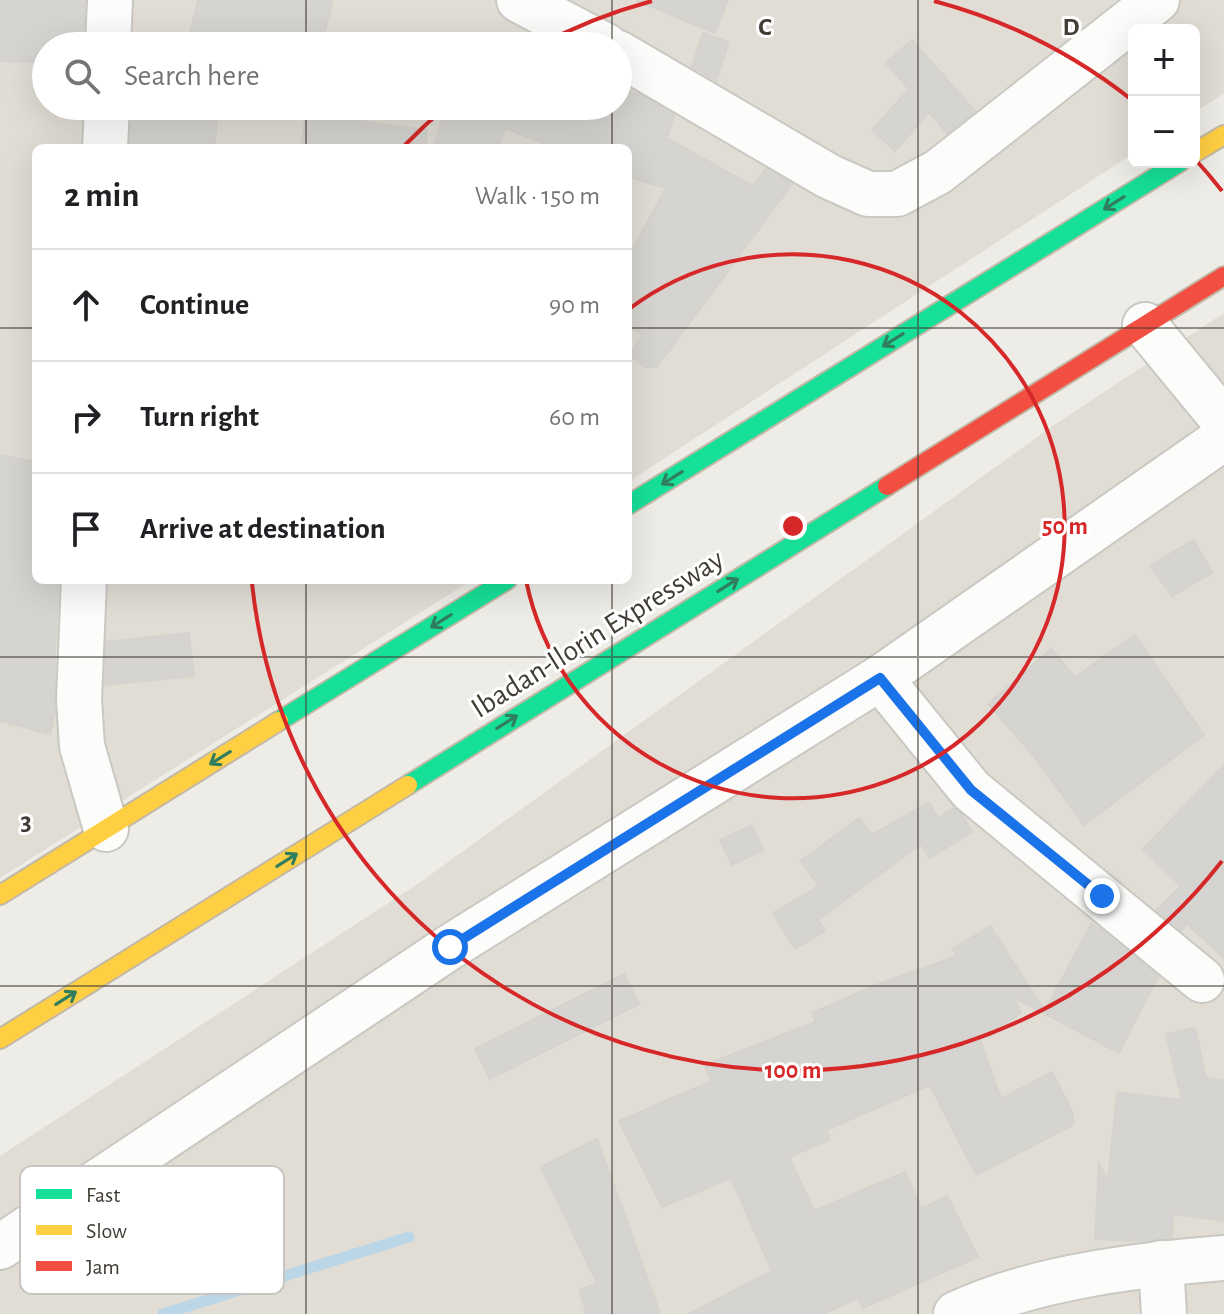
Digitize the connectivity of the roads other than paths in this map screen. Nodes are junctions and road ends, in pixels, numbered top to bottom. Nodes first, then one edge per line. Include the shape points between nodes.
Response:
1 (110, 0) edge
2 (519, 0) edge
3 (1157, 0) edge
4 (109, 32) edge
5 (581, 32) edge
6 (632, 61) edge
7 (106, 120) edge
8 (1224, 135) edge
9 (105, 144) edge
10 (1200, 149) edge
11 (1170, 168) edge
12 (1224, 276) edge
13 (1145, 325) junction
14 (1224, 421) edge
15 (1224, 438) edge
16 (632, 503) edge
17 (84, 584) edge
18 (501, 584) edge
19 (880, 678) junction
20 (106, 829) junction
21 (0, 895) edge
22 (1202, 980) dead end
23 (0, 1039) edge
24 (122, 1166) edge
25 (20, 1234) edge
26 (0, 1247) edge
27 (1224, 1258) edge
28 (1161, 1263) junction
29 (956, 1314) edge
30 (1164, 1314) edge

1 - 4 street
2 - 5 street
3 - 6 street via 938,172 897,194 868,194 828,176
7 - 9 street
8 - 10 highway
11 -> 16 highway
12 - 13 highway, Ibadan-Ilorin Expressway
13 - 14 street
23 -> 13 highway, Ibadan-Ilorin Expressway
15 - 19 street
17 - 20 street via 82,746
18 -> 20 highway
19 - 22 street via 971,790
19 - 24 street via 450,947
20 - 21 highway
25 - 26 street
27 - 28 street
28 - 29 street via 1075,1277
28 - 30 street

